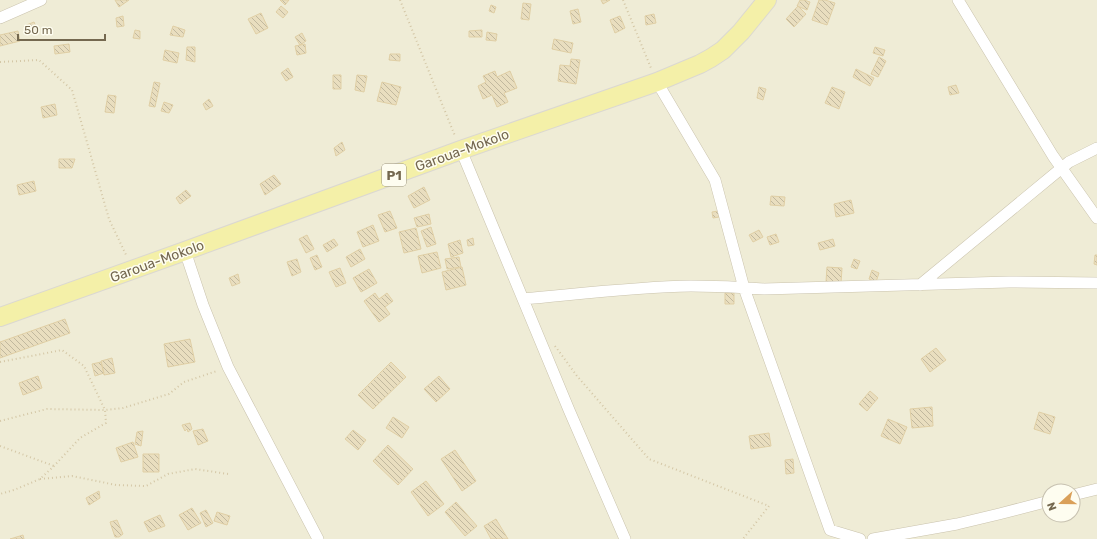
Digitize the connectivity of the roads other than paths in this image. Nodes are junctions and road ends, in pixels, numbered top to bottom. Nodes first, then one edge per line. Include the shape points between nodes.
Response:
1 (41, 0) edge
2 (766, 0) edge
3 (958, 0) edge
4 (0, 18) edge
5 (656, 82) junction
6 (1097, 148) edge
7 (461, 150) junction
8 (1061, 168) junction
9 (1097, 218) edge
10 (185, 251) junction
11 (1097, 283) edge
12 (920, 285) junction
13 (744, 288) junction
14 (523, 299) junction
15 (0, 317) edge
16 (1097, 488) edge
17 (1081, 493) edge
18 (1041, 503) edge
19 (318, 539) edge
20 (625, 539) edge
21 (860, 539) edge
22 (873, 539) edge

1 - 4 street
2 - 5 main road, Garoua-Mokolo / P1 via 742,32 723,50 700,64
3 - 8 street
5 - 7 main road, Garoua-Mokolo / P1
5 - 13 street via 715,180
6 - 8 street
7 - 10 main road, Garoua-Mokolo / P1
7 - 14 street
8 - 9 street
8 - 12 street
10 - 15 main road, Garoua-Mokolo / P1
10 - 19 street via 228,367
11 - 12 street
12 - 13 street
13 - 14 street via 691,286
13 - 21 street via 830,530
14 - 20 street
16 - 17 street
18 - 22 street via 956,524

